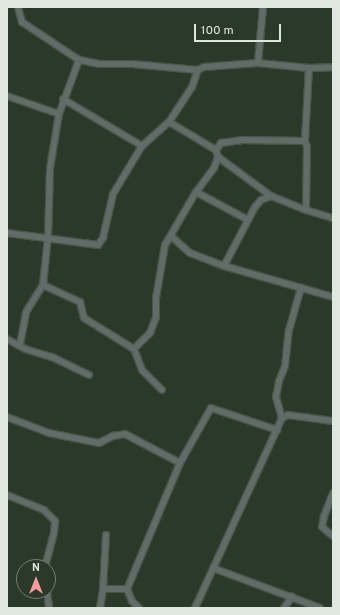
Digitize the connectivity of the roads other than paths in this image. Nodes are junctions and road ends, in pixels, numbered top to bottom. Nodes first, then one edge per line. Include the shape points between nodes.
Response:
1 (18, 7) edge
2 (262, 7) edge
3 (79, 60) junction
4 (258, 63) junction
5 (333, 67) edge
6 (309, 68) junction
7 (198, 70) junction
8 (7, 96) edge
9 (64, 99) junction
10 (59, 114) junction
11 (169, 122) junction
12 (305, 141) junction
13 (142, 146) junction
14 (217, 154) junction
15 (196, 192) junction
16 (271, 196) junction
17 (306, 210) junction
18 (333, 218) edge
19 (248, 220) junction
20 (7, 233) edge
21 (171, 236) junction
22 (48, 237) junction
23 (224, 266) junction
24 (43, 285) junction
25 (301, 288) junction
26 (333, 296) edge
27 (7, 339) edge
28 (20, 344) junction
29 (134, 349) junction
30 (89, 375) dead end
31 (162, 390) dead end
32 (7, 417) edge
33 (282, 418) junction
34 (333, 421) edge
35 (277, 430) junction
36 (180, 463) junction
37 (333, 493) edge
38 (7, 495) edge
39 (106, 535) dead end
40 (333, 536) edge
41 (47, 559) edge
42 (213, 568) junction
43 (104, 589) junction
44 (127, 589) junction
45 (292, 597) junction
46 (100, 608) edge
47 (139, 608) edge
48 (195, 608) edge
49 (284, 608) edge
50 (320, 608) edge

1 - 3 street via 22,22
2 - 4 street
3 - 7 street via 100,64
3 - 9 street
4 - 6 street
4 - 7 street via 204,67
5 - 6 street
6 - 12 street
7 - 11 street via 192,87
8 - 10 street
9 - 10 street
9 - 13 street
10 - 22 street via 50,168
11 - 13 street
11 - 14 street
12 - 14 street via 243,140 221,143
12 - 17 street
13 - 22 street via 113,194 103,238 98,245
14 - 15 street via 214,168
14 - 16 street
15 - 19 street
15 - 21 street
16 - 17 street
16 - 19 street via 261,200
17 - 18 street
19 - 23 street
20 - 22 street
21 - 23 street via 190,253
21 - 29 street via 165,245 156,298 156,317 150,333
22 - 24 street
23 - 25 street
24 - 28 street via 26,312
24 - 29 street via 80,302 84,318
25 - 26 street
25 - 33 street via 289,330 285,366 276,397
27 - 28 street
28 - 30 street via 25,349 52,357
29 - 31 street via 142,370
32 - 36 street via 48,433 99,443 113,436 125,434
33 - 34 street via 288,415
33 - 35 street
35 - 36 street via 211,408
35 - 42 street
36 - 44 street
37 - 40 street via 322,527
38 - 41 street via 44,510 55,521
39 - 43 street
42 - 45 street
42 - 48 street
43 - 44 street
43 - 46 street
44 - 47 street via 132,601
45 - 49 street
45 - 50 street

